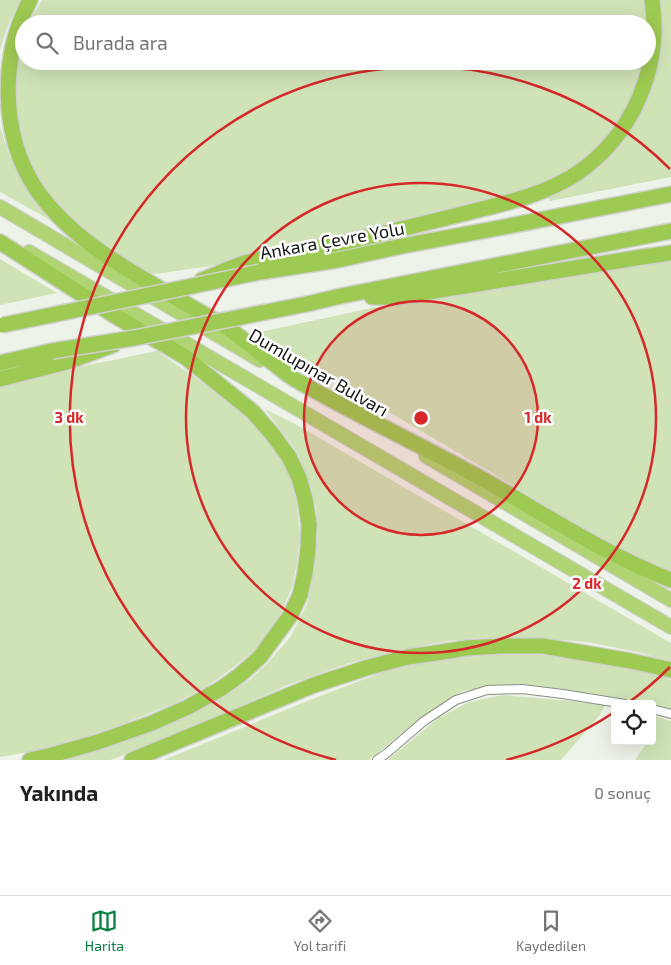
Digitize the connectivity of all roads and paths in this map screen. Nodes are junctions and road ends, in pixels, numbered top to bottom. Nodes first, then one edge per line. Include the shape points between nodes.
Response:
1 (30, 0) edge
2 (652, 0) edge
3 (22, 15) edge
4 (654, 15) edge
5 (15, 30) edge
6 (649, 70) edge
7 (671, 194) edge
8 (0, 207) edge
9 (671, 232) edge
10 (0, 236) edge
11 (0, 242) edge
12 (671, 253) edge
13 (174, 290) junction
14 (341, 296) junction
15 (1, 326) edge
16 (134, 338) junction
17 (0, 363) edge
18 (0, 379) edge
19 (293, 379) junction
20 (671, 580) edge
21 (671, 600) edge
22 (671, 627) edge
23 (671, 670) edge
24 (611, 702) edge
25 (656, 711) edge
26 (671, 714) edge
27 (30, 760) edge
28 (132, 760) edge
29 (377, 760) edge

1 - 3 highway
2 - 4 highway, bridge
5 - 19 highway via 5,75 5,101 17,155 36,190 73,231 99,252 227,328
6 - 13 highway, bridge via 640,99 618,134 602,153 575,175 554,186 501,204 248,262
7 - 13 highway, Ankara Çevre Yolu, bridge
8 - 19 highway, Dumlupınar Bulvarı
9 - 14 highway
10 - 22 highway
11 - 27 highway via 185,356 253,412 289,457 299,478 309,524 305,573 294,609 260,657 240,675 188,707 152,723 98,742
12 - 14 highway via 398,297
13 - 15 highway, Ankara Çevre Yolu, bridge
14 - 16 highway, bridge
16 - 17 highway, bridge
16 - 18 highway, bridge via 67,362
19 - 20 highway via 626,560
19 - 21 highway, Dumlupınar Bulvarı
23 - 28 highway via 542,646 467,648 408,657 314,685
24 - 29 street via 522,689 487,690 456,700 424,721
25 - 26 street

